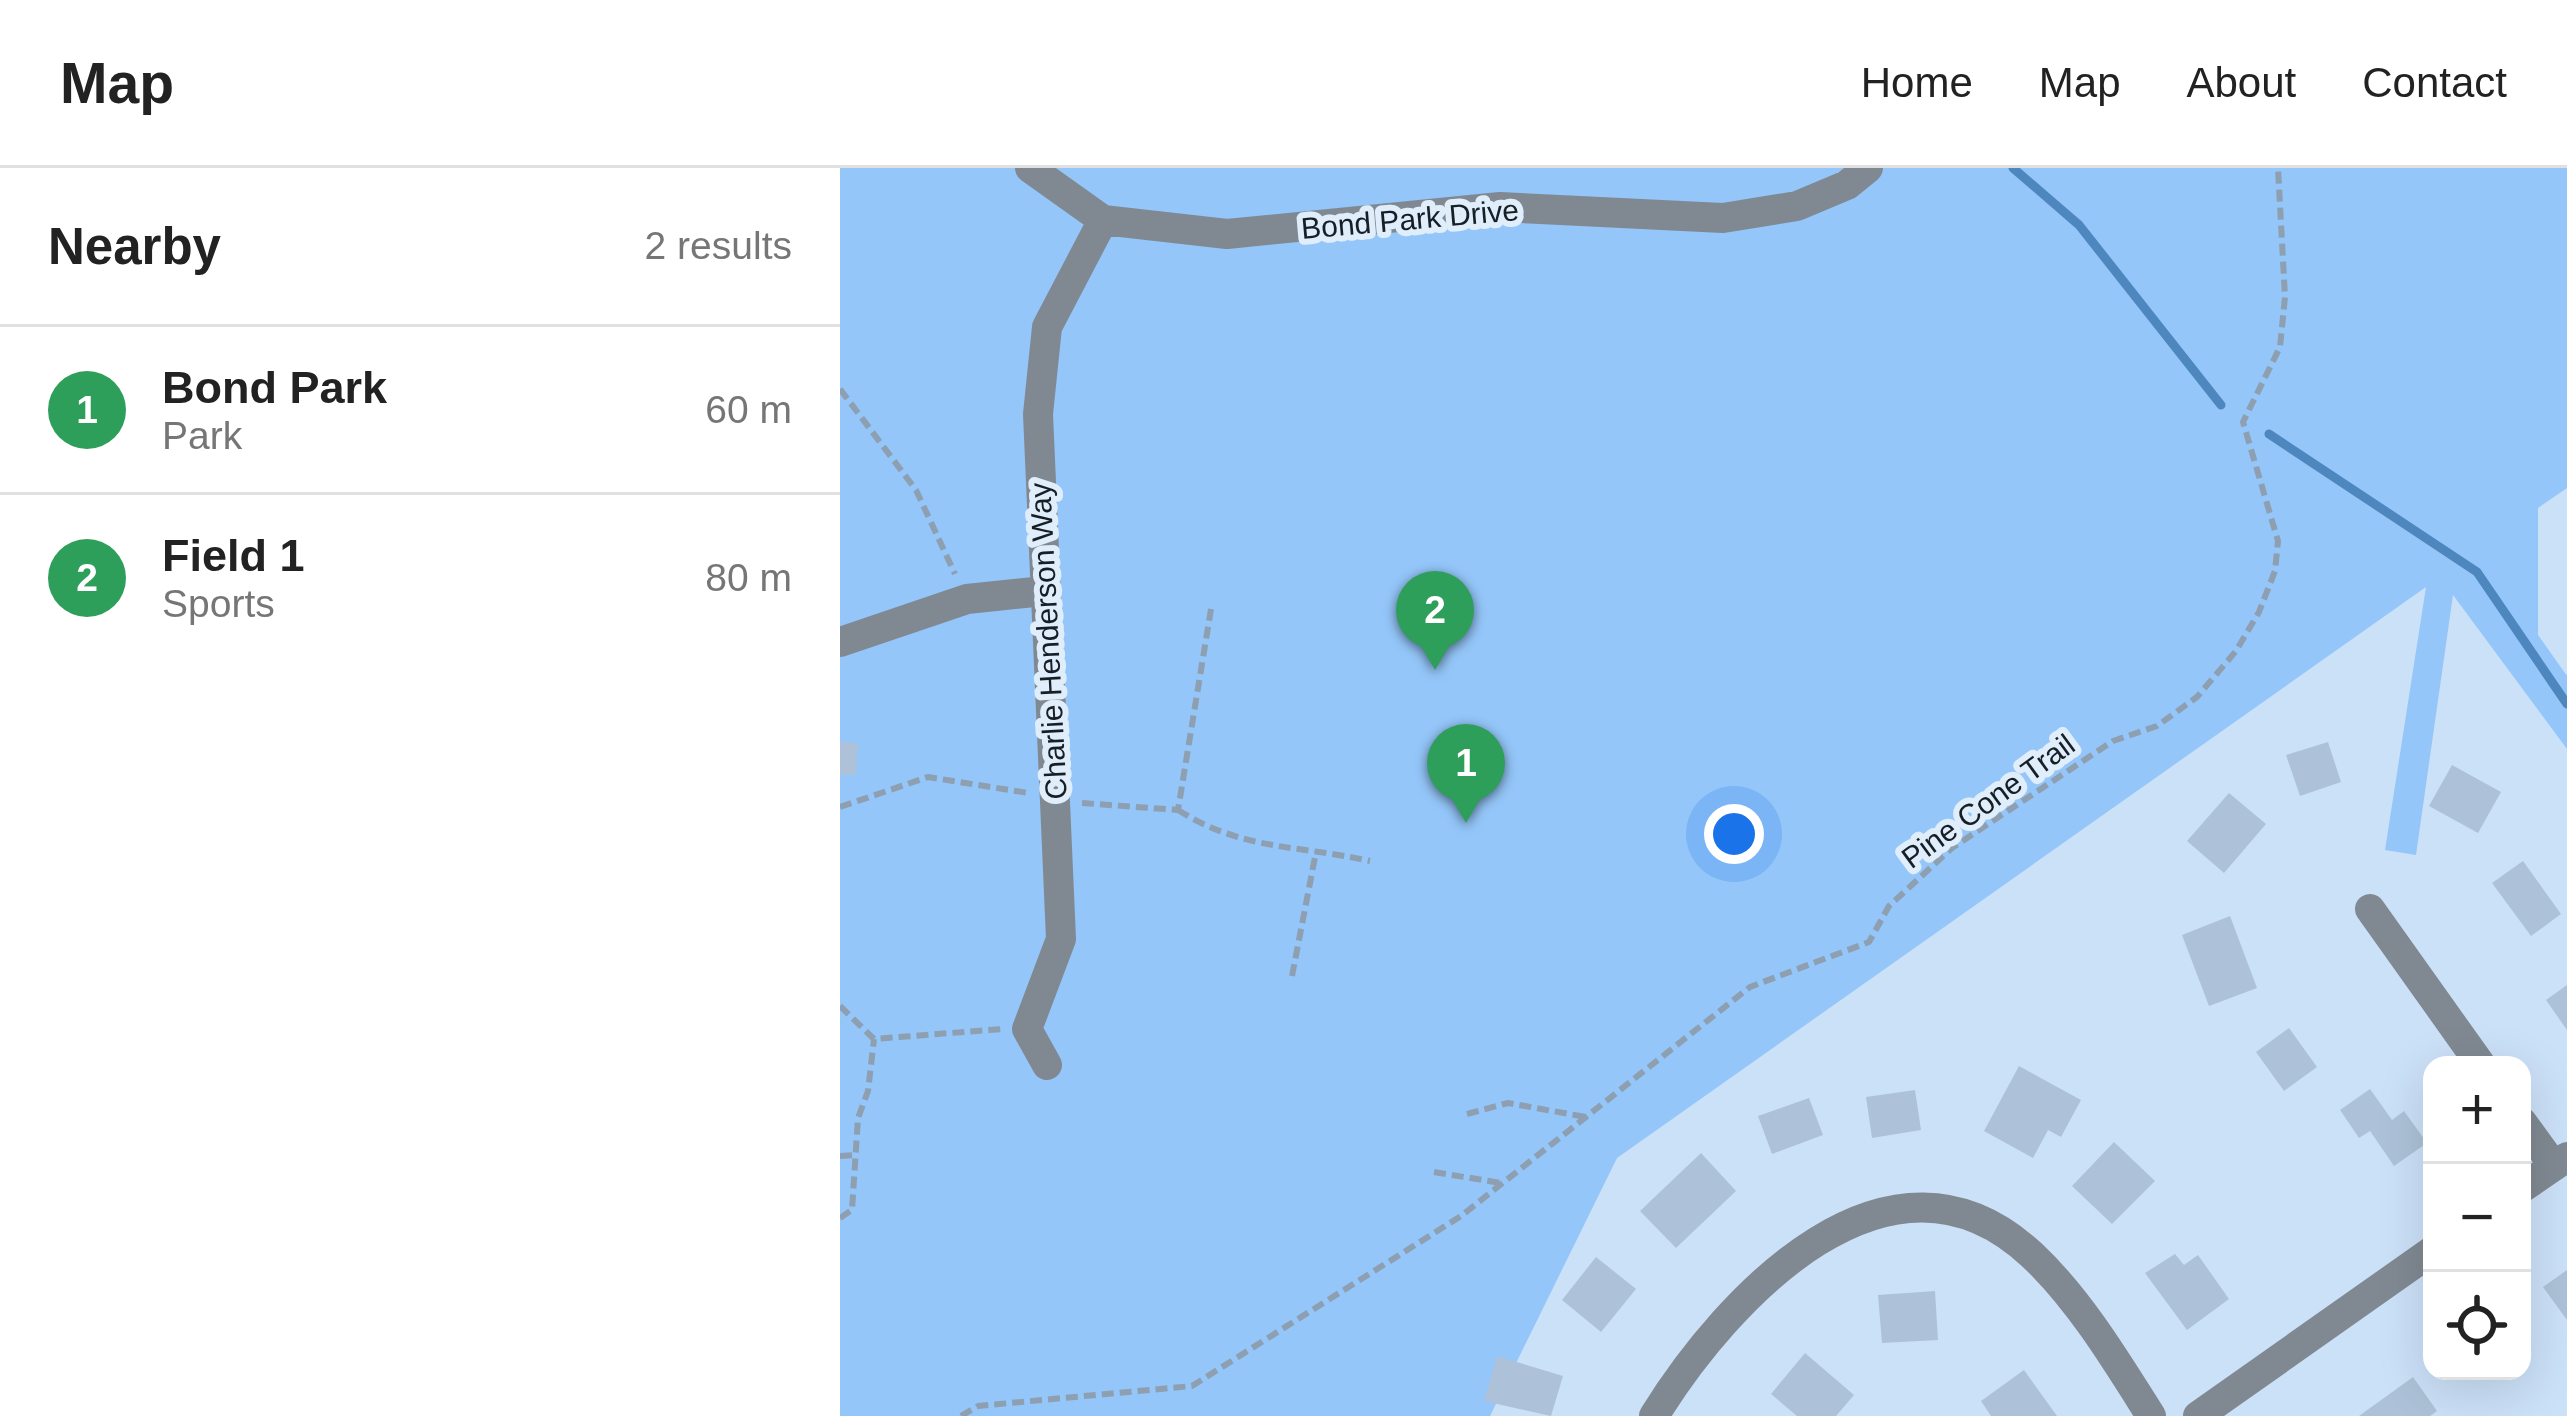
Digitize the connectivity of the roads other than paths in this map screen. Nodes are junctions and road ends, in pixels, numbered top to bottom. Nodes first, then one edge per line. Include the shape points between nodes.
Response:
1 (1030, 168) edge
2 (1868, 168) edge
3 (1103, 220) junction
4 (1044, 592) junction
5 (840, 642) edge
6 (2370, 909) dead end
7 (2475, 1056) edge
8 (1047, 1065) dead end
9 (2531, 1131) edge
10 (2560, 1161) edge
11 (2531, 1182) edge
12 (2423, 1258) edge
13 (1654, 1416) edge
14 (2151, 1416) edge
15 (2198, 1416) edge

1 - 3 street, Bond Park Drive
2 - 3 street, Bond Park Drive via 1797,206 1723,218 1500,207 1227,234
3 - 4 street, Charlie Henderson Way via 1047,327 1038,414
4 - 5 street via 967,599
4 - 8 street, Charlie Henderson Way via 1061,940 1027,1029
6 - 7 street
9 - 10 street
10 - 11 street
12 - 15 street
13 - 14 street via 1707,1346 1807,1242 1872,1214 1903,1210 1974,1220 2030,1253

